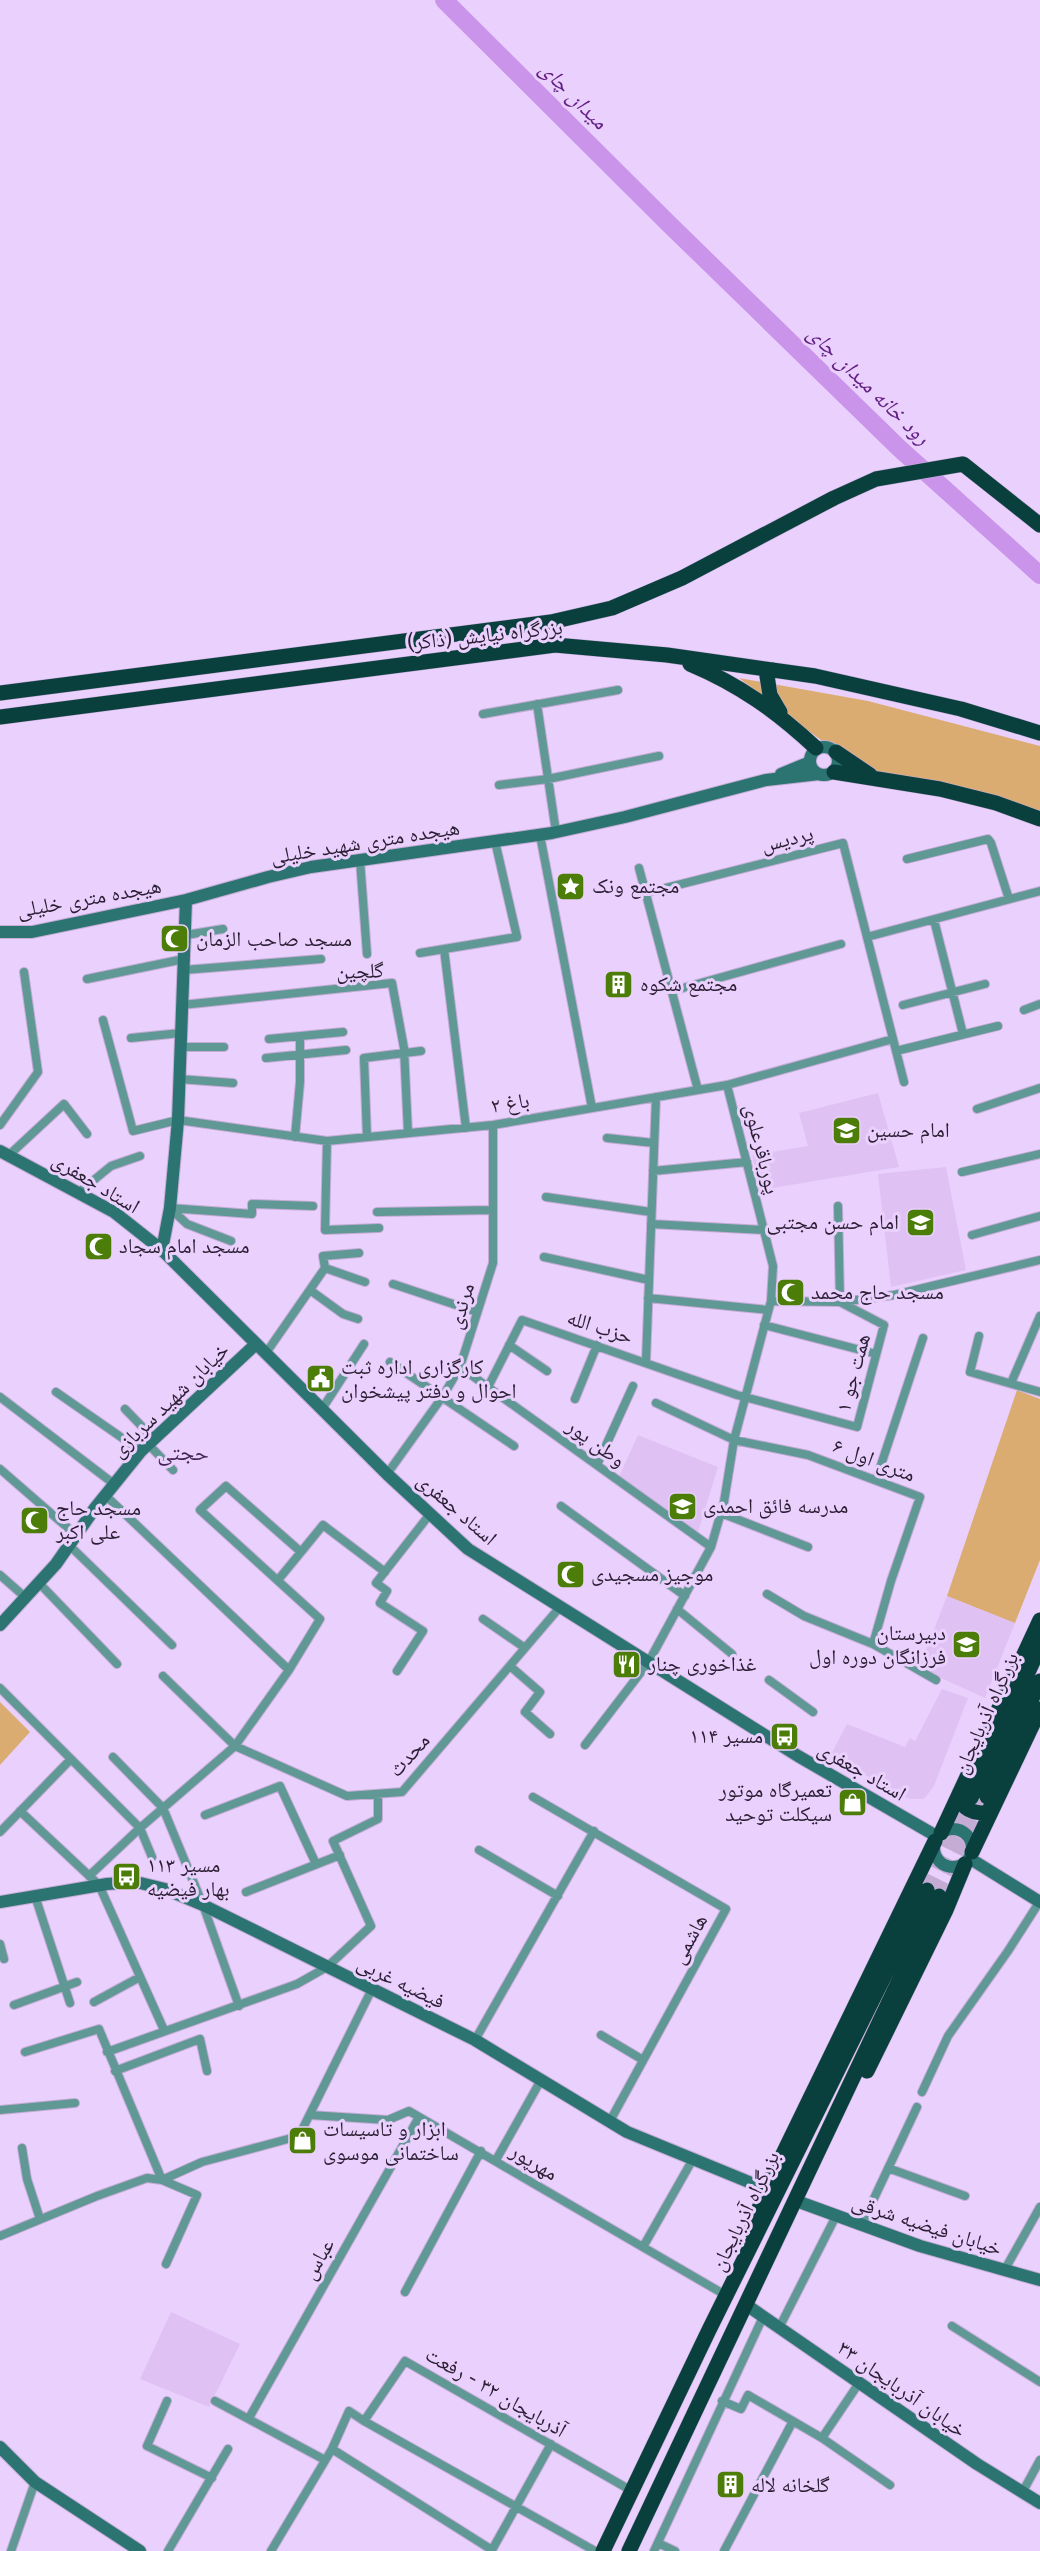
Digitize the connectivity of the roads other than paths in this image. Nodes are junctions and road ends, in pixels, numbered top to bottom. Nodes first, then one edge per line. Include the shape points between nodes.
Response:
1 (1040, 525) edge
2 (667, 655) junction
3 (773, 670) junction
4 (618, 690) dead end
5 (0, 693) edge
6 (537, 704) junction
7 (483, 714) dead end
8 (0, 717) edge
9 (784, 719) junction
10 (1040, 733) edge
11 (836, 752) junction
12 (813, 755) junction
13 (659, 756) dead end
14 (826, 773) junction
15 (548, 779) junction
16 (875, 779) junction
17 (766, 780) junction
18 (499, 785) dead end
19 (1040, 819) edge
20 (556, 832) junction
21 (540, 835) junction
22 (495, 841) junction
23 (908, 858) dead end
24 (360, 860) junction
25 (639, 868) dead end
26 (1040, 891) edge
27 (646, 893) junction
28 (1009, 899) junction
29 (186, 900) junction
30 (934, 920) junction
31 (223, 928) dead end
32 (0, 932) edge
33 (186, 935) junction
34 (867, 937) junction
35 (841, 944) dead end
36 (444, 949) junction
37 (420, 953) dead end
38 (367, 954) dead end
39 (321, 959) dead end
40 (184, 964) junction
41 (24, 972) dead end
42 (87, 979) dead end
43 (985, 984) dead end
44 (672, 991) junction
45 (952, 992) junction
46 (1040, 1004) edge
47 (182, 1005) junction
48 (903, 1005) dead end
49 (1024, 1010) dead end
50 (103, 1020) dead end
51 (998, 1026) dead end
52 (343, 1032) dead end
53 (180, 1033) junction
54 (963, 1035) junction
55 (300, 1037) junction
56 (131, 1038) dead end
57 (269, 1039) dead end
58 (893, 1039) junction
59 (180, 1047) junction
60 (224, 1047) dead end
61 (346, 1050) dead end
62 (421, 1051) dead end
63 (896, 1051) junction
64 (404, 1052) junction
65 (300, 1054) junction
66 (266, 1058) dead end
67 (179, 1079) junction
68 (904, 1082) dead end
69 (233, 1083) dead end
70 (727, 1084) junction
71 (1040, 1088) edge
72 (698, 1090) junction
73 (656, 1097) junction
74 (592, 1108) junction
75 (978, 1110) dead end
76 (178, 1120) junction
77 (0, 1125) edge
78 (493, 1125) junction
79 (466, 1128) junction
80 (408, 1133) junction
81 (87, 1134) dead end
82 (295, 1137) junction
83 (367, 1137) junction
84 (607, 1138) dead end
85 (327, 1142) junction
86 (654, 1143) junction
87 (4, 1154) edge
88 (1040, 1154) edge
89 (140, 1156) dead end
90 (747, 1162) junction
91 (653, 1171) junction
92 (962, 1172) dead end
93 (78, 1193) junction
94 (546, 1197) dead end
95 (313, 1206) dead end
96 (838, 1206) dead end
97 (170, 1208) junction
98 (492, 1210) junction
99 (378, 1212) dead end
100 (651, 1212) junction
101 (1040, 1216) edge
102 (651, 1224) junction
103 (379, 1228) dead end
104 (764, 1230) junction
105 (972, 1235) dead end
106 (231, 1241) dead end
107 (162, 1250) junction
108 (359, 1253) dead end
109 (544, 1257) dead end
110 (1040, 1260) edge
111 (325, 1268) junction
112 (649, 1280) junction
113 (365, 1282) dead end
114 (393, 1284) dead end
115 (310, 1290) junction
116 (648, 1298) junction
117 (840, 1302) junction
118 (769, 1306) junction
119 (477, 1312) junction
120 (1040, 1316) edge
121 (358, 1319) dead end
122 (764, 1325) junction
123 (979, 1336) dead end
124 (923, 1338) dead end
125 (256, 1344) junction
126 (364, 1344) dead end
127 (509, 1345) junction
128 (597, 1345) junction
129 (266, 1353) junction
130 (876, 1354) junction
131 (390, 1362) dead end
132 (646, 1362) junction
133 (460, 1367) junction
134 (547, 1371) dead end
135 (1011, 1383) junction
136 (633, 1386) dead end
137 (488, 1387) junction
138 (56, 1392) dead end
139 (1040, 1392) edge
140 (443, 1396) junction
141 (741, 1396) junction
142 (0, 1397) edge
143 (575, 1399) dead end
144 (656, 1403) dead end
145 (124, 1409) dead end
146 (322, 1409) junction
147 (734, 1440) junction
148 (148, 1445) junction
149 (514, 1446) dead end
150 (597, 1465) junction
151 (0, 1469) edge
152 (173, 1470) dead end
153 (387, 1474) junction
154 (876, 1480) junction
155 (114, 1484) junction
156 (105, 1495) junction
157 (561, 1506) dead end
158 (721, 1513) junction
159 (430, 1514) junction
160 (73, 1540) junction
161 (711, 1547) junction
162 (808, 1547) dead end
163 (301, 1552) junction
164 (385, 1572) junction
165 (0, 1575) edge
166 (278, 1580) junction
167 (39, 1583) junction
168 (767, 1594) dead end
169 (685, 1596) junction
170 (25, 1598) junction
171 (560, 1607) junction
172 (677, 1609) junction
173 (483, 1619) dead end
174 (1040, 1620) edge
175 (0, 1625) edge
176 (873, 1644) junction
177 (172, 1645) dead end
178 (1040, 1646) edge
179 (525, 1648) junction
180 (732, 1654) dead end
181 (648, 1663) junction
182 (117, 1664) dead end
183 (510, 1666) junction
184 (289, 1670) junction
185 (397, 1671) dead end
186 (163, 1676) dead end
187 (769, 1680) dead end
188 (936, 1680) dead end
189 (1040, 1681) edge
190 (0, 1688) edge
191 (1040, 1709) edge
192 (813, 1712) dead end
193 (550, 1734) dead end
194 (585, 1745) dead end
195 (235, 1746) junction
196 (113, 1757) dead end
197 (70, 1760) junction
198 (378, 1794) junction
199 (533, 1797) dead end
200 (978, 1799) junction
201 (163, 1808) junction
202 (20, 1811) junction
203 (205, 1815) dead end
204 (140, 1828) junction
205 (0, 1832) edge
206 (594, 1832) junction
207 (938, 1837) junction
208 (479, 1850) dead end
209 (340, 1855) junction
210 (152, 1857) dead end
211 (969, 1858) junction
212 (316, 1864) junction
213 (89, 1876) junction
214 (99, 1885) junction
215 (246, 1892) dead end
216 (910, 1892) junction
217 (34, 1896) junction
218 (558, 1896) junction
219 (937, 1899) junction
220 (1040, 1901) edge
221 (0, 1902) edge
222 (203, 1905) junction
223 (0, 1944) edge
224 (4, 1959) dead end
225 (327, 1967) junction
226 (140, 1977) junction
227 (77, 1982) dead end
228 (63, 1987) junction
229 (372, 1989) junction
230 (94, 2002) dead end
231 (70, 2003) dead end
232 (14, 2005) dead end
233 (239, 2006) junction
234 (164, 2030) junction
235 (601, 2035) dead end
236 (475, 2040) junction
237 (25, 2052) dead end
238 (106, 2052) junction
239 (643, 2060) junction
240 (115, 2071) junction
241 (207, 2071) dead end
242 (541, 2080) junction
243 (922, 2092) dead end
244 (75, 2103) dead end
245 (917, 2107) dead end
246 (0, 2110) edge
247 (310, 2115) junction
248 (420, 2117) junction
249 (610, 2121) junction
250 (22, 2148) dead end
251 (481, 2151) junction
252 (693, 2159) junction
253 (496, 2160) junction
254 (888, 2168) junction
255 (162, 2180) junction
256 (766, 2189) junction
257 (965, 2196) dead end
258 (802, 2203) junction
259 (1040, 2207) edge
260 (836, 2216) junction
261 (40, 2220) junction
262 (861, 2226) junction
263 (0, 2236) edge
264 (643, 2247) junction
265 (166, 2264) dead end
266 (740, 2269) junction
267 (1004, 2271) junction
268 (757, 2277) junction
269 (1040, 2280) edge
270 (405, 2292) dead end
271 (727, 2296) junction
272 (745, 2304) junction
273 (763, 2317) junction
274 (952, 2326) dead end
275 (779, 2328) junction
276 (1040, 2382) edge
277 (859, 2383) junction
278 (167, 2401) dead end
279 (215, 2401) dead end
280 (722, 2401) junction
281 (249, 2418) junction
282 (364, 2421) junction
283 (793, 2421) junction
284 (822, 2438) junction
285 (551, 2445) junction
286 (0, 2447) edge
287 (228, 2449) dead end
288 (332, 2449) junction
289 (325, 2460) junction
290 (1040, 2460) edge
291 (212, 2478) junction
292 (35, 2482) junction
293 (890, 2486) dead end
294 (632, 2491) junction
295 (1022, 2493) junction
296 (1040, 2503) edge
297 (517, 2507) junction
298 (656, 2547) edge
299 (492, 2550) edge
300 (11, 2551) edge
301 (140, 2551) edge
302 (168, 2551) edge
303 (272, 2551) edge
304 (595, 2551) edge
305 (603, 2551) edge
306 (629, 2551) edge
307 (675, 2551) edge
308 (724, 2551) edge

1 - 5 highway, بزرگراه نیایش (ذاکر) via 963,464 876,479 682,578 612,608 551,622
2 - 3 highway, بزرگراه نیایش (ذاکر)
2 - 8 highway, بزرگراه نیایش (ذاکر) via 555,645
2 - 9 highway via 720,676
3 - 9 highway via 767,676 767,686
3 - 10 highway, بزرگراه نیایش (ذاکر) via 961,709
4 - 6 street
6 - 7 street
6 - 15 street
9 - 12 highway
11 - 12 main road via 823,746
11 - 14 main road via 839,763
11 - 16 highway
12 - 14 main road via 814,771
12 - 17 main road, هیجده متری شهید خلیلی
13 - 15 street
14 - 16 highway
14 - 17 main road, هیجده متری شهید خلیلی
15 - 18 street
15 - 20 street
16 - 19 highway via 940,789
17 - 20 main road, هیجده متری شهید خلیلی
20 - 21 main road, هیجده متری شهید خلیلی
21 - 22 main road, هیجده متری شهید خلیلی
21 - 74 street
22 - 24 main road, هیجده متری شهید خلیلی
22 - 36 street via 517,937
23 - 28 street via 988,839
24 - 29 main road, هیجده متری شهید خلیلی via 268,877
24 - 38 street
25 - 27 street
26 - 28 street
27 - 34 street, پردیس via 843,843
27 - 44 street
28 - 30 street
29 - 32 main road, هیجده متری خلیلی via 32,932
29 - 33 main road
30 - 34 street
30 - 45 street
31 - 33 street
33 - 40 main road
34 - 58 street
35 - 44 street
36 - 37 street
36 - 79 street
39 - 40 street
40 - 42 street
40 - 47 main road
41 - 77 street via 38,1072
43 - 45 street
44 - 72 street
45 - 48 street
45 - 54 street
46 - 49 street
47 - 53 main road
47 - 64 street, گلچین via 392,983
50 - 76 street via 133,1131
51 - 54 street
52 - 55 street
53 - 56 street
53 - 59 main road
54 - 63 street
55 - 57 street
55 - 65 street
58 - 63 street
58 - 70 street
59 - 60 street
59 - 67 main road
61 - 65 street
62 - 64 street
63 - 68 street
64 - 80 street, گلچین
64 - 83 street via 364,1058
65 - 66 street
65 - 82 street
67 - 69 street
67 - 76 main road
70 - 72 street
70 - 90 street, پورباقرعلوی
71 - 75 street
72 - 73 street, باغ ۲
73 - 74 street, باغ ۲
73 - 86 street
74 - 78 street, باغ ۲
76 - 82 street, باغ ۲
76 - 97 main road
78 - 79 street, باغ ۲
78 - 98 street, مرندی
79 - 80 street, باغ ۲
80 - 83 street, باغ ۲
81 - 87 street via 64,1104
82 - 85 street, باغ ۲
83 - 85 street, باغ ۲
84 - 86 street
85 - 103 street via 325,1230
86 - 91 street
87 - 93 main road, استاد جعفری
88 - 92 street
89 - 93 street via 111,1166
90 - 91 street
90 - 104 street, پورباقرعلوی
91 - 100 street
93 - 107 main road, استاد جعفری via 114,1212
94 - 100 street
95 - 97 street via 252,1204 252,1214
96 - 117 street
97 - 106 street via 188,1224
97 - 107 main road
98 - 99 street
98 - 119 street, مرندی via 493,1263
100 - 102 street
101 - 105 street
102 - 104 street
102 - 112 street
104 - 118 street, پورباقرعلوی via 773,1266
107 - 125 main road, استاد جعفری
108 - 111 street via 323,1256
109 - 112 street
110 - 117 street via 894,1294
111 - 113 street
111 - 115 street
112 - 116 street
114 - 119 street
115 - 121 street via 343,1314
115 - 129 street
116 - 118 street
116 - 132 street
117 - 118 street
117 - 130 street, همت جو ۱ via 884,1325
118 - 122 street, پورباقرعلوی
119 - 133 street, مرندی
120 - 135 street
122 - 130 street
122 - 141 street, پورباقرعلوی
123 - 135 street via 970,1372
124 - 154 street
125 - 129 main road, استاد جعفری
125 - 148 main road, خیابان شهید سربازی
126 - 146 street
127 - 128 street, حزب الله via 522,1320
127 - 134 street
127 - 137 street, حزب الله
128 - 132 street, حزب الله
128 - 143 street
129 - 146 main road, استاد جعفری
130 - 141 street, همت جو ۱ via 857,1427
131 - 140 street
132 - 141 street, حزب الله
133 - 137 street, وطن پور
133 - 140 street, مرندی
135 - 139 street
136 - 150 street
137 - 150 street, وطن پور
138 - 148 street
140 - 149 street
140 - 153 street, مرندی
141 - 147 street, پورباقرعلوی
142 - 155 street
144 - 147 street, ۶ متری اول
145 - 148 street
146 - 153 main road, استاد جعفری
147 - 154 street, ۶ متری اول via 808,1455
147 - 158 street, پورباقرعلوی
148 - 152 street
148 - 155 main road, خیابان شهید سربازی
150 - 161 street, وطن پور
151 - 160 street
153 - 159 main road, استاد جعفری
154 - 176 street, ۶ متری اول via 920,1497
155 - 156 main road, خیابان شهید سربازی
156 - 160 main road, خیابان شهید سربازی
156 - 184 street
157 - 169 street
158 - 161 street, پورباقرعلوی
158 - 162 street
159 - 164 street
159 - 171 main road, استاد جعفری via 468,1549
160 - 167 main road, خیابان شهید سربازی
160 - 177 street
161 - 169 street, پورباقرعلوی
163 - 164 street via 323,1525
163 - 166 street
163 - 166 street via 226,1486 200,1510
164 - 185 street via 376,1583 387,1591 380,1603 423,1631
165 - 170 street
166 - 184 street via 320,1619
167 - 170 main road, خیابان شهید سربازی
167 - 182 street
168 - 176 street via 804,1616
169 - 172 street, پورباقرعلوی
170 - 175 main road, خیابان شهید سربازی
171 - 179 street, محدث
171 - 181 main road, استاد جعفری
172 - 180 street
172 - 181 street, پورباقرعلوی
173 - 179 street
174 - 200 highway
176 - 188 street
178 - 200 highway, بزرگراه آذربایجان
179 - 183 street, محدث
181 - 194 street, پورباقرعلوی
181 - 207 main road, استاد جعفری
183 - 193 street via 540,1692 525,1712
183 - 198 street, محدث via 402,1792
184 - 195 street
186 - 195 street
187 - 192 street
189 - 200 highway, بزرگراه آذربایجان
190 - 197 street
191 - 200 highway
195 - 198 street, محدث via 347,1796
195 - 201 street
196 - 201 street
197 - 202 street
197 - 204 street
198 - 209 street via 378,1819 333,1841
199 - 206 street
200 - 207 highway
200 - 211 highway
201 - 204 street
201 - 222 street
202 - 205 street
202 - 213 street
203 - 212 street via 280,1786
204 - 210 street
204 - 213 street
206 - 218 street
206 - 239 street, هاشمی via 726,1909
207 - 211 main road via 952,1829 963,1832 970,1841
207 - 211 main road via 934,1849 941,1863 948,1867
207 - 216 highway
208 - 218 street
209 - 212 street
209 - 225 street via 371,1926
211 - 219 highway
211 - 220 main road
212 - 215 street
213 - 214 street
214 - 217 main road, فیضیه غربی
214 - 222 main road, فیضیه غربی via 136,1882
214 - 226 street
216 - 219 highway via 931,1886 945,1900
216 - 256 highway
217 - 221 main road, فیضیه غربی
217 - 228 street
218 - 236 street
219 - 258 highway
219 - 266 highway, بزرگراه آذربایجان
219 - 268 highway, بزرگراه آذربایجان
220 - 243 street via 948,2036
222 - 225 main road, فیضیه غربی
222 - 233 street
223 - 224 street
225 - 229 main road, فیضیه غربی
225 - 233 street via 297,1984
226 - 230 street
226 - 234 street
227 - 228 street
228 - 231 street
228 - 232 street
229 - 236 main road, فیضیه غربی
229 - 247 street
233 - 234 street
234 - 238 street
235 - 239 street
236 - 242 main road, فیضیه غربی
237 - 238 street via 99,2029
238 - 240 street
239 - 249 street, هاشمی
240 - 241 street via 200,2039
240 - 255 street
242 - 249 main road, فیضیه غربی
242 - 253 street
244 - 246 street
245 - 254 street
247 - 248 street via 388,2120 409,2111
247 - 255 street via 299,2136 202,2162
248 - 251 street, مهرپور
248 - 281 street, عباس
249 - 252 main road, فیضیه غربی
250 - 261 street
251 - 253 street, مهرپور
251 - 270 street
252 - 256 main road, فیضیه غربی
252 - 264 street
253 - 264 street, مهرپور
254 - 257 street
254 - 262 street
255 - 261 street via 139,2180
255 - 265 street via 197,2195
256 - 266 highway
258 - 260 main road, خیابان فیضیه شرقی
258 - 268 highway
259 - 267 street
260 - 262 main road, خیابان فیضیه شرقی
260 - 275 street
261 - 263 street
262 - 267 main road, خیابان فیضیه شرقی
264 - 271 street, مهرپور
266 - 271 highway, بزرگراه آذربایجان
267 - 269 main road, خیابان فیضیه شرقی
268 - 272 highway, بزرگراه آذربایجان
271 - 294 highway, بزرگراه آذربایجان
272 - 273 main road, خیابان آذربایجان ۳۳
272 - 306 highway, بزرگراه آذربایجان
273 - 275 main road, خیابان آذربایجان ۳۳
273 - 280 street
274 - 276 street
275 - 277 main road, خیابان آذربایجان ۳۳
277 - 284 street
277 - 295 main road, خیابان آذربایجان ۳۳
278 - 291 street via 147,2446
279 - 281 street
280 - 283 street via 741,2409 748,2395
280 - 298 street
281 - 289 street
282 - 285 street, آذربایجان ۳۲ - رفعت via 405,2361
282 - 288 street via 349,2411
282 - 297 street
283 - 284 street
283 - 308 street
284 - 293 street
285 - 294 street, آذربایجان ۳۲ - رفعت
285 - 297 street
286 - 292 main road
287 - 291 street
288 - 289 street
288 - 299 street
289 - 303 street
290 - 295 street
291 - 302 street
292 - 300 street
292 - 301 main road
294 - 305 highway, بزرگراه آذربایجان
295 - 296 main road, خیابان آذربایجان ۳۳
297 - 299 street
297 - 304 street
298 - 307 street

